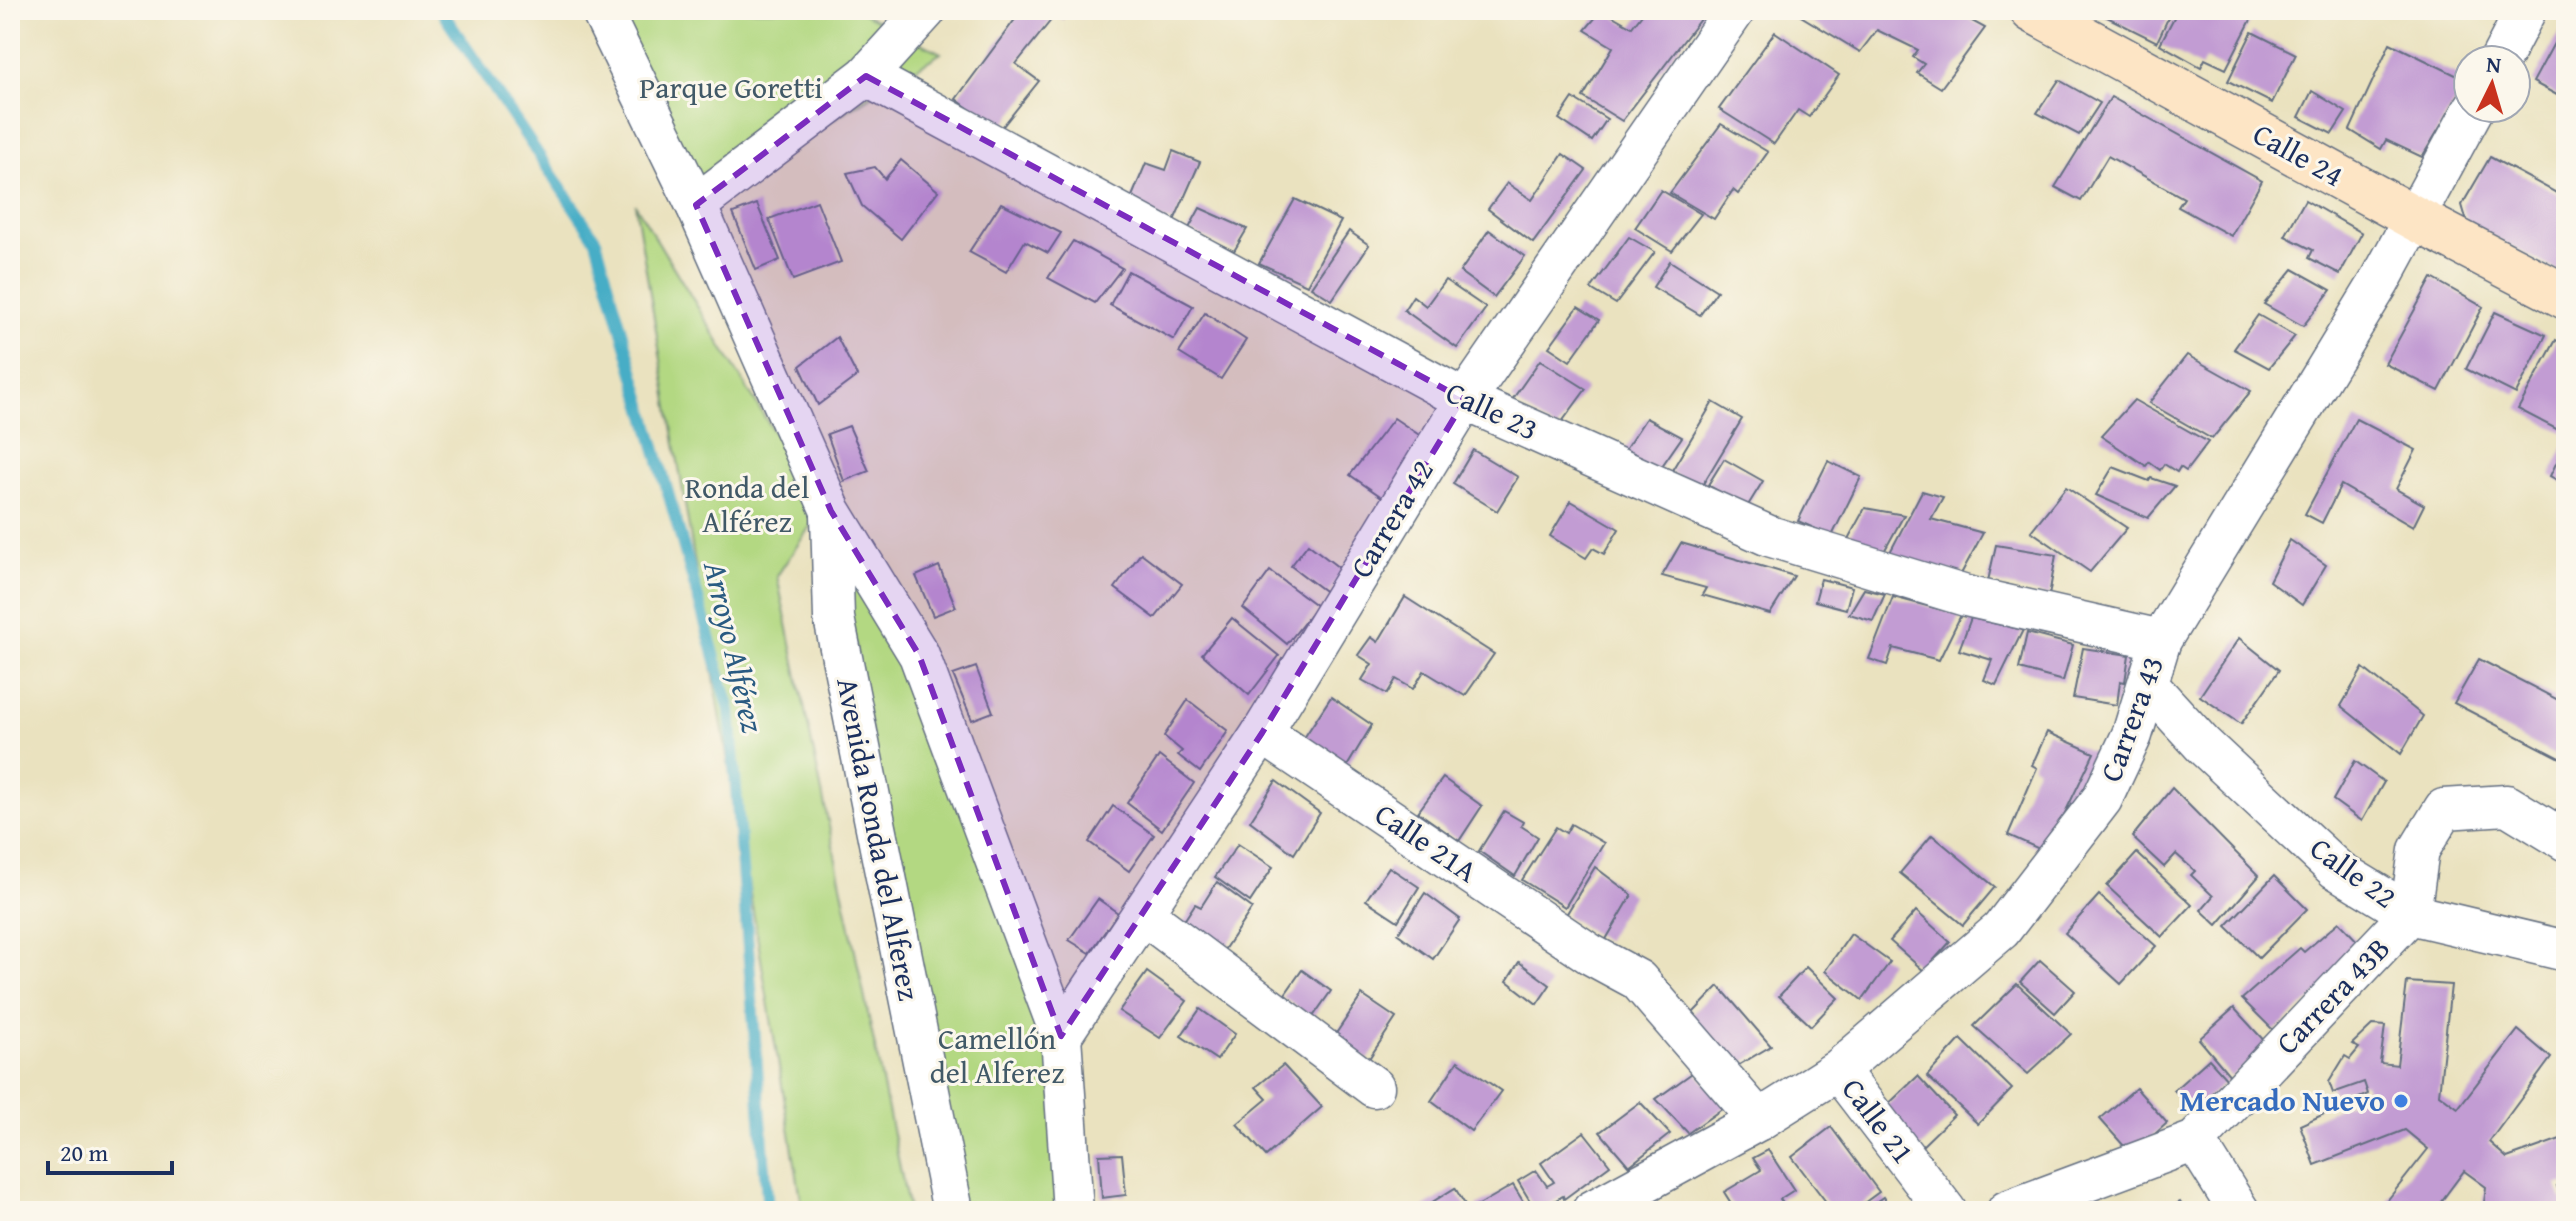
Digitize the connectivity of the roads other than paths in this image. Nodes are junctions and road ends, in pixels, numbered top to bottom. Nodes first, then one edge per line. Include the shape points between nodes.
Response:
1 (601, 10) edge
2 (926, 10) edge
3 (1735, 10) edge
4 (2032, 10) edge
5 (2526, 10) edge
6 (2508, 44) edge
7 (866, 76) junction
8 (2466, 124) edge
9 (696, 205) junction
10 (2416, 219) junction
11 (2566, 297) edge
12 (1465, 400) junction
13 (831, 511) junction
14 (2161, 640) junction
15 (2149, 686) junction
16 (1262, 733) junction
17 (2566, 841) edge
18 (1143, 914) junction
19 (2410, 914) junction
20 (2566, 951) edge
21 (1061, 1036) junction
22 (1838, 1070) junction
23 (1374, 1087) dead end
24 (1759, 1120) junction
25 (2195, 1141) junction
26 (953, 1211) edge
27 (1073, 1211) edge
28 (1592, 1211) edge
29 (1946, 1211) edge
30 (2007, 1211) edge
31 (2239, 1211) edge

1 - 9 street
2 - 7 street
3 - 12 street, Carrera 42
4 - 10 main road, Calle 24
5 - 6 street
7 - 9 street
7 - 12 street, Calle 23
8 - 10 street, Carrera 43
9 - 13 street
10 - 11 main road, Calle 24
10 - 14 street, Carrera 43
12 - 14 street, Calle 23 via 1769,536 1966,596
12 - 16 street, Carrera 42
13 - 21 street via 919,655
13 - 26 street, Avenida Ronda del Alferez via 834,618
14 - 15 street, Carrera 43
15 - 19 street, Calle 22 via 2203,745 2336,869
15 - 22 street, Carrera 43 via 2102,799 2001,930
16 - 18 street, Carrera 42
16 - 24 street, Calle 21A via 1590,954 1638,980
17 - 19 street via 2507,805 2444,809 2419,850
18 - 21 street, Carrera 42
18 - 23 street
19 - 20 street, Calle 22
19 - 25 street, Carrera 43B
21 - 27 street
22 - 24 street, Carrera 43
22 - 29 street, Calle 21
24 - 28 street, Carrera 43
25 - 30 street, Carrera 43B
25 - 31 street

